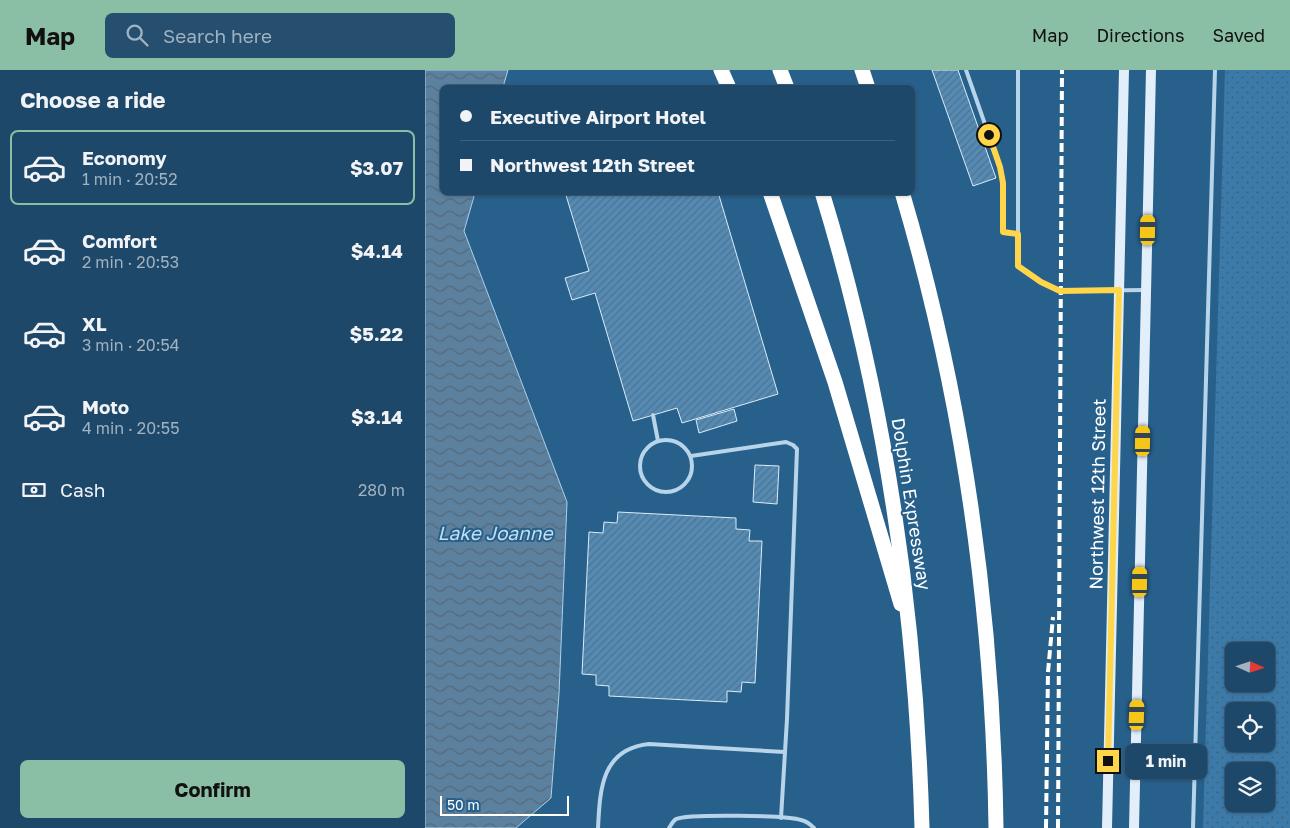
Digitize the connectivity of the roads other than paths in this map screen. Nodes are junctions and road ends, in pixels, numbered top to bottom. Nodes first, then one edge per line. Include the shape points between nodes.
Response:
1 (721, 70) edge
2 (780, 70) edge
3 (862, 70) edge
4 (966, 70) edge
5 (1018, 70) edge
6 (1124, 70) edge
7 (1151, 70) edge
8 (1215, 70) edge
9 (728, 85) edge
10 (786, 85) edge
11 (867, 85) edge
12 (771, 195) edge
13 (823, 195) edge
14 (903, 195) edge
15 (1018, 234) junction
16 (1119, 290) junction
17 (1147, 290) junction
18 (653, 415) dead end
19 (658, 441) junction
20 (691, 456) junction
21 (911, 639) junction
22 (785, 752) junction
23 (781, 818) junction
24 (598, 828) edge
25 (669, 828) edge
26 (813, 828) edge
27 (921, 828) edge
28 (996, 828) edge
29 (1107, 828) edge
30 (1134, 828) edge
31 (1193, 828) edge

1 - 9 highway
2 - 10 highway
3 - 11 highway
4 - 15 lane via 1000,167 1003,232
5 - 15 lane
6 - 16 main road, Northwest 12th Street
7 - 17 main road
8 - 31 lane
12 - 21 highway via 835,382
13 - 21 highway, Dolphin Expressway via 875,397 898,527
14 - 28 highway via 946,360 971,498 984,602
15 - 16 lane via 1018,266 1041,282 1060,291
16 - 17 lane
16 - 29 main road, Northwest 12th Street
17 - 30 main road
18 - 19 lane
19 - 20 lane via 680,443
19 - 20 lane via 648,447 640,463 644,479 657,491 674,492 688,481 692,473
20 - 22 lane via 786,442 797,449
21 - 27 highway, Dolphin Expressway
22 - 23 lane
22 - 24 lane via 649,744 633,746 617,757 605,774
23 - 25 lane via 684,817 677,819
23 - 26 lane via 801,820

